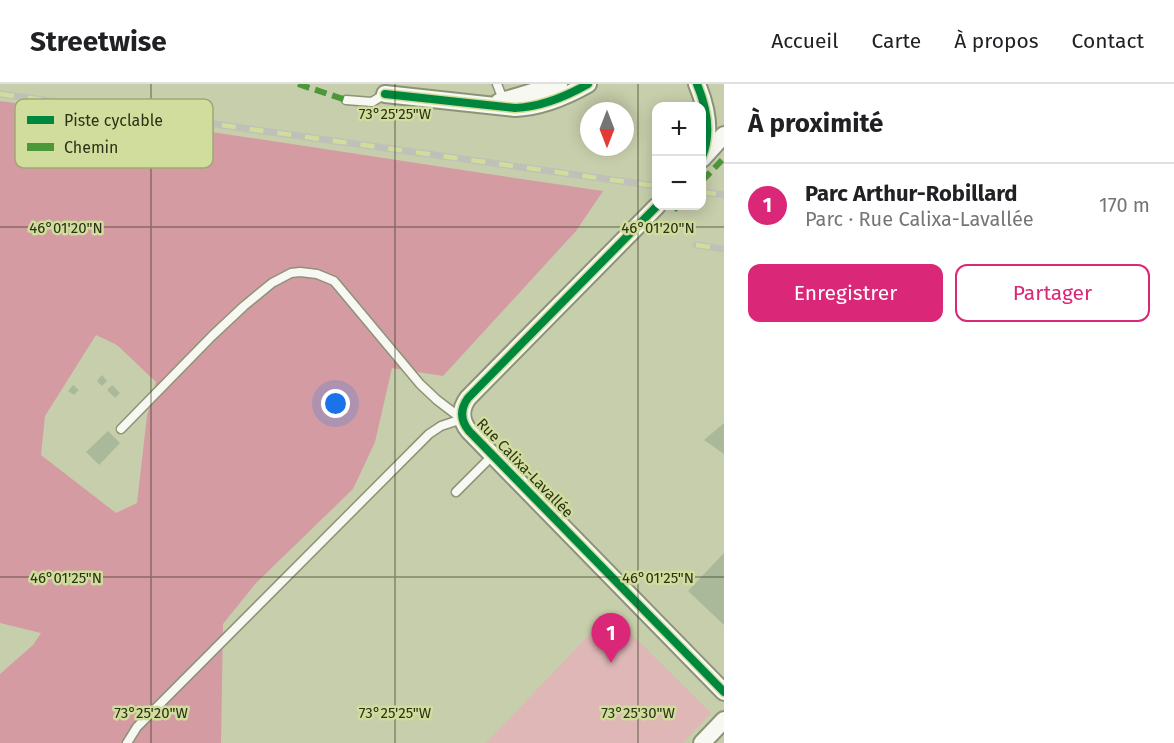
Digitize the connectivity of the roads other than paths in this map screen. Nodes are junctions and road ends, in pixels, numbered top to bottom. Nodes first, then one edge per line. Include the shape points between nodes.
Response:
1 (497, 84) edge
2 (559, 84) edge
3 (588, 84) edge
4 (697, 84) edge
5 (385, 94) joint
6 (346, 100) dead end
7 (504, 104) junction
8 (724, 135) edge
9 (703, 156) edge
10 (705, 156) edge
11 (653, 210) edge
12 (462, 419) junction
13 (121, 429) dead end
14 (493, 455) junction
15 (456, 492) dead end
16 (724, 692) edge
17 (724, 720) edge
18 (127, 743) edge
19 (702, 743) edge

1 - 7 lane
2 - 7 street
3 - 7 street via 544,104 523,108
4 - 9 street via 707,120
5 - 6 lane via 372,102
5 - 7 street via 422,95 480,105
8 - 10 street
11 - 12 street, Rue Calixa-Lavallée via 468,398
12 - 13 lane via 420,384 334,281 300,272 282,277 244,306
12 - 14 street, Rue Calixa-Lavallée
12 - 18 lane via 429,434 137,727
14 - 15 lane
14 - 16 street, Rue Calixa-Lavallée
17 - 19 street

